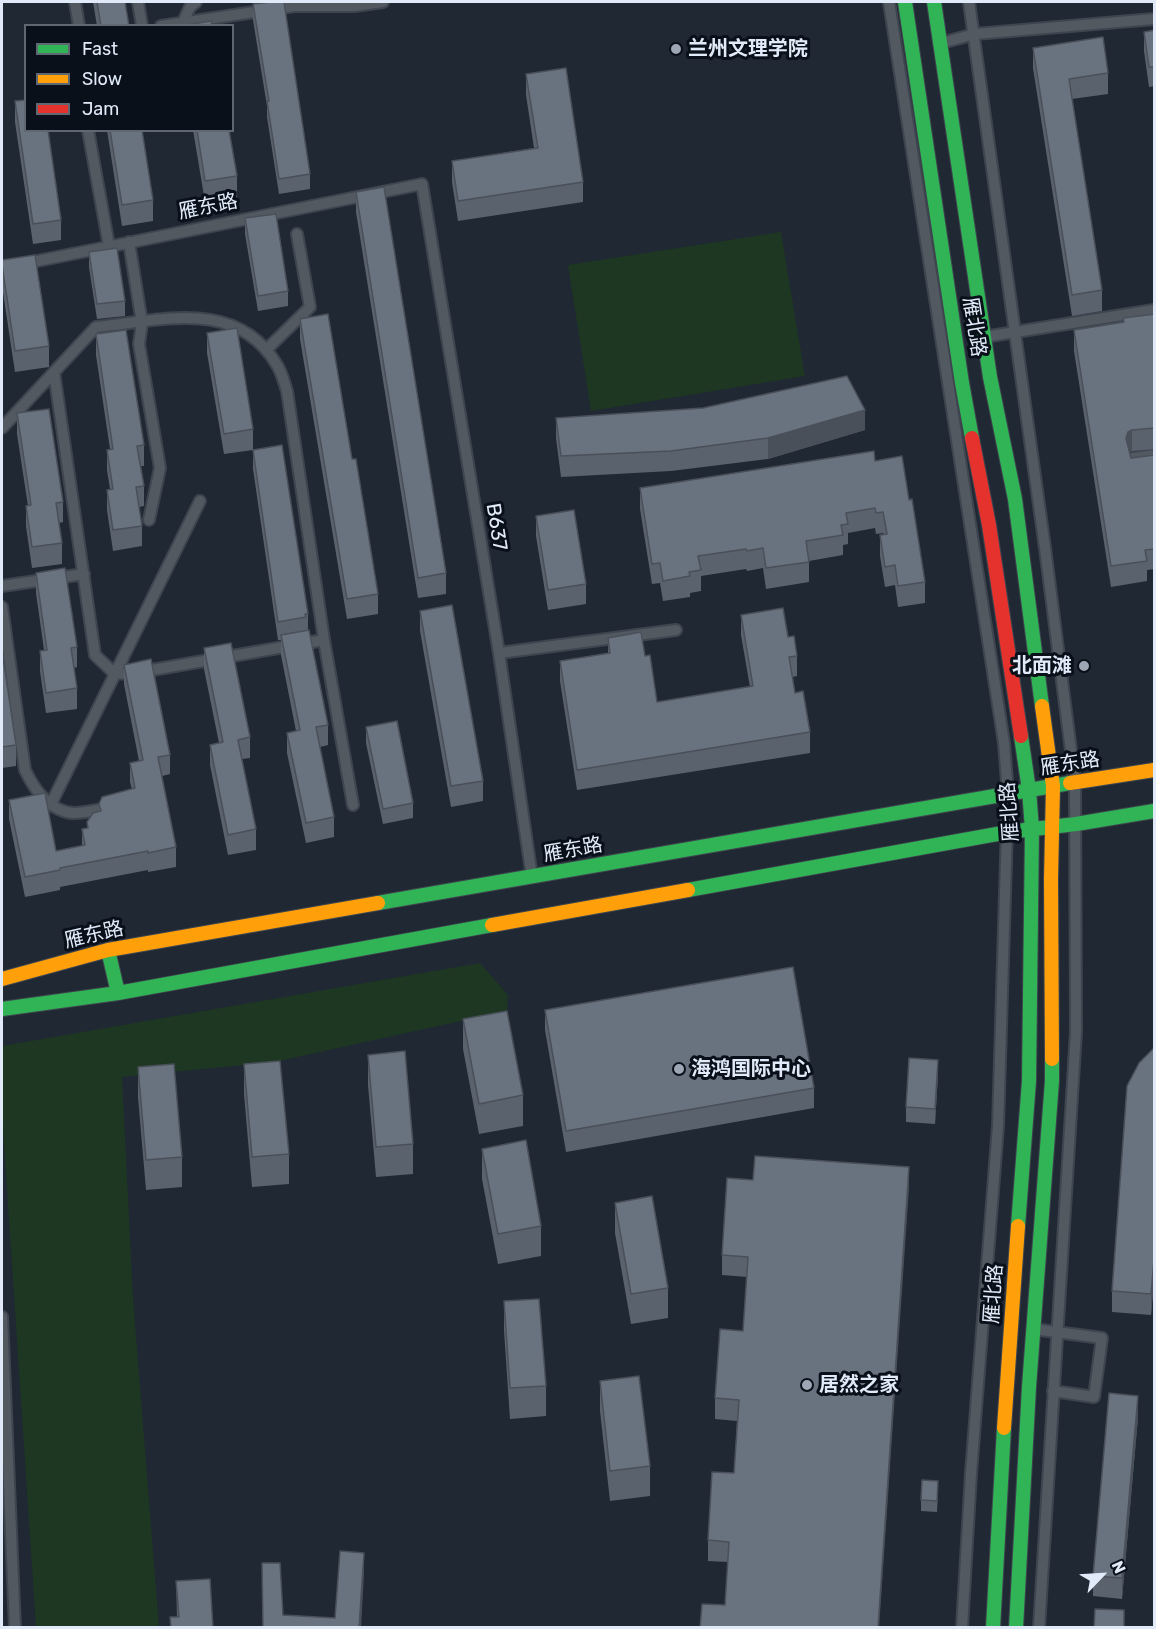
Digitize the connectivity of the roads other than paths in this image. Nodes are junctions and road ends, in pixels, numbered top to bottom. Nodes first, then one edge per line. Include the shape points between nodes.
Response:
1 (75, 2) edge
2 (138, 2) edge
3 (196, 2) edge
4 (383, 2) edge
5 (889, 2) edge
6 (905, 2) edge
7 (934, 2) edge
8 (969, 2) edge
9 (270, 5) edge
10 (1155, 19) edge
11 (183, 22) junction
12 (79, 24) edge
13 (142, 24) edge
14 (172, 24) edge
15 (975, 34) junction
16 (941, 43) junction
17 (88, 132) edge
18 (422, 184) joint
19 (297, 234) dead end
20 (129, 242) junction
21 (109, 246) junction
22 (2, 268) edge
23 (1155, 310) edge
24 (142, 323) junction
25 (1016, 333) junction
26 (984, 337) junction
27 (266, 350) junction
28 (54, 372) junction
29 (2, 428) edge
30 (1155, 455) edge
31 (1133, 458) edge
32 (200, 501) dead end
33 (149, 520) dead end
34 (84, 574) junction
35 (2, 586) edge
36 (2, 607) edge
37 (676, 630) dead end
38 (324, 640) junction
39 (499, 653) junction
40 (114, 674) junction
41 (1155, 770) edge
42 (1075, 782) junction
43 (1053, 786) junction
44 (1029, 790) junction
45 (123, 794) edge
46 (1008, 794) junction
47 (51, 804) junction
48 (352, 805) dead end
49 (1155, 811) edge
50 (1076, 824) junction
51 (1053, 827) junction
52 (1032, 829) junction
53 (1008, 832) junction
54 (532, 877) junction
55 (108, 950) junction
56 (2, 979) edge
57 (118, 993) junction
58 (2, 1009) edge
59 (2, 1317) edge
60 (1034, 1329) junction
61 (1057, 1332) junction
62 (1053, 1391) junction
63 (15, 1628) edge
64 (962, 1628) edge
65 (993, 1628) edge
66 (1016, 1628) edge
67 (1039, 1628) edge

1 - 12 street
2 - 13 street
3 - 11 street
4 - 9 street via 354,6
5 - 46 street via 1004,743
6 - 44 main road, 雁北路
7 - 16 main road, 雁北路
8 - 15 street
9 - 11 street
10 - 15 street
11 - 14 street
15 - 16 street
15 - 25 street
16 - 26 main road, 雁北路
17 - 21 street
18 - 20 street, 雁东路
18 - 39 street, B637
19 - 27 street via 310,307
20 - 21 street, 雁东路
20 - 24 street
21 - 22 street, 雁东路
23 - 25 street
24 - 27 street via 188,317 214,319 239,328
24 - 28 street via 96,327
24 - 33 street via 140,344 160,468
25 - 26 street
25 - 42 street
26 - 43 main road, 雁北路 via 1016,499
27 - 38 street via 278,366 287,390
28 - 29 street
28 - 34 street
30 - 31 street
32 - 40 street
34 - 35 street
34 - 40 street via 95,655
36 - 47 street via 26,770 32,785
37 - 39 street
38 - 40 street
38 - 48 street
39 - 54 street, B637
40 - 47 street
41 - 42 main road, 雁东路
42 - 43 main road, 雁东路
42 - 50 street
43 - 44 main road, 雁东路
43 - 51 main road, 雁北路
44 - 46 main road, 雁东路
44 - 52 main road, 雁北路
45 - 47 street via 108,808 72,813
46 - 53 street
46 - 54 main road, 雁东路
49 - 50 main road
50 - 51 main road
50 - 61 street via 1076,1032
51 - 52 main road
51 - 60 main road, 雁北路 via 1052,1081
52 - 53 main road
52 - 65 main road, 雁北路 via 1029,1081 1006,1384
53 - 57 main road
53 - 64 street via 998,1126
54 - 55 main road, 雁东路
55 - 56 main road, 雁东路
55 - 57 main road
57 - 58 main road
59 - 63 street
60 - 61 street
60 - 66 main road, 雁北路
61 - 62 street
61 - 62 street via 1102,1338 1094,1397
62 - 67 street

